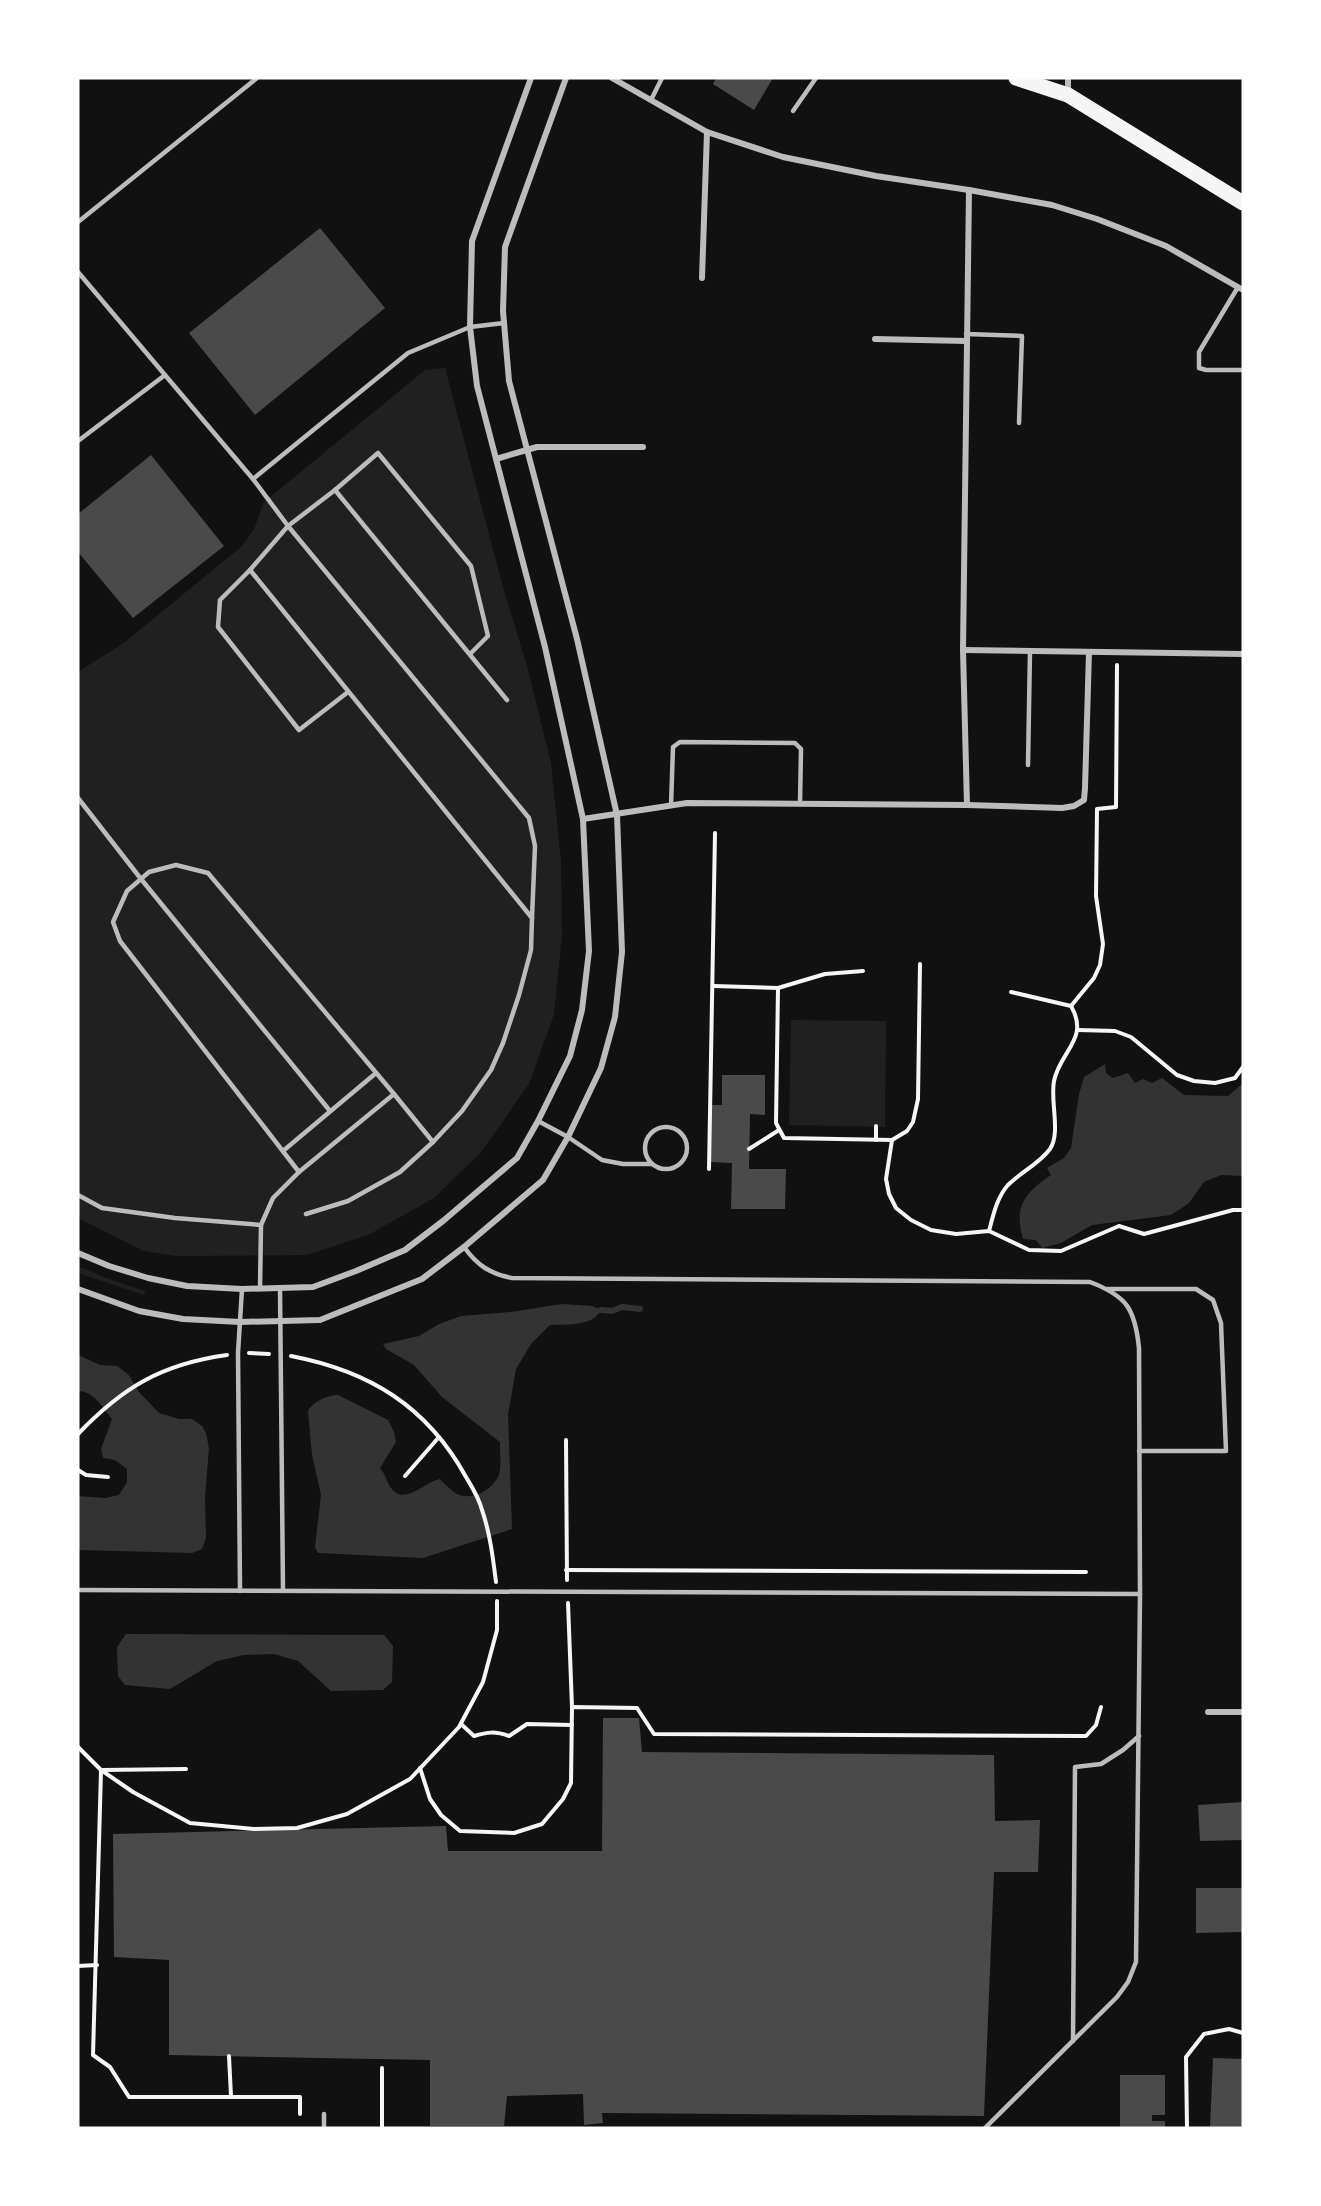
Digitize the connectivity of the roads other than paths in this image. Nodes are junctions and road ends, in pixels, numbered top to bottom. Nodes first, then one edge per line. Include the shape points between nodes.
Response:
1 (257, 78) edge
2 (531, 78) edge
3 (566, 78) edge
4 (612, 78) edge
5 (662, 78) edge
6 (1016, 78) edge
7 (1056, 78) edge
8 (1068, 78) edge
9 (814, 79) edge
10 (1068, 95) junction
11 (651, 100) junction
12 (794, 111) dead end
13 (707, 132) junction
14 (969, 190) junction
15 (1243, 202) edge
16 (78, 222) edge
17 (78, 272) edge
18 (702, 278) dead end
19 (1241, 289) edge
20 (504, 323) junction
21 (470, 327) junction
22 (966, 337) junction
23 (875, 339) dead end
24 (1243, 370) edge
25 (165, 375) junction
26 (1019, 423) dead end
27 (78, 441) edge
28 (643, 447) dead end
29 (528, 450) junction
30 (496, 459) junction
31 (253, 479) junction
32 (335, 490) junction
33 (288, 526) junction
34 (250, 570) junction
35 (963, 650) junction
36 (1030, 651) junction
37 (1089, 652) junction
38 (470, 654) junction
39 (1243, 654) edge
40 (348, 692) junction
41 (507, 700) dead end
42 (1028, 765) dead end
43 (78, 798) edge
44 (800, 804) junction
45 (967, 805) junction
46 (670, 806) junction
47 (617, 815) junction
48 (583, 819) junction
49 (141, 879) junction
50 (532, 918) junction
51 (376, 1073) junction
52 (394, 1094) junction
53 (330, 1111) junction
54 (538, 1121) junction
55 (568, 1137) junction
56 (433, 1142) junction
57 (283, 1151) junction
58 (652, 1164) junction
59 (299, 1172) junction
60 (78, 1195) edge
61 (306, 1214) dead end
62 (261, 1225) junction
63 (464, 1247) junction
64 (78, 1253) edge
65 (280, 1288) junction
66 (78, 1289) edge
67 (242, 1289) junction
68 (260, 1289) junction
69 (1107, 1289) junction
70 (280, 1321) junction
71 (240, 1322) junction
72 (1139, 1451) junction
73 (78, 1590) edge
74 (240, 1591) junction
75 (283, 1591) junction
76 (1140, 1594) junction
77 (1208, 1712) dead end
78 (1243, 1712) edge
79 (1139, 1736) junction
80 (1073, 2041) junction
81 (324, 2114) dead end
82 (324, 2128) edge
83 (985, 2128) edge

1 - 16 lane
2 - 21 street via 472,241
3 - 20 street via 505,247
4 - 11 street
5 - 11 lane
6 - 10 main road
7 - 10 main road
8 - 10 street
9 - 12 lane
10 - 15 main road
11 - 13 street
13 - 14 street via 783,157
13 - 18 street
14 - 19 street via 1052,205 1097,219 1166,246
14 - 22 street
17 - 25 lane
19 - 24 lane via 1197,361 1199,368 1206,370
20 - 21 lane
20 - 29 street via 509,381
21 - 30 street via 477,386
21 - 31 lane via 408,353
22 - 23 street
22 - 26 lane via 1022,336
22 - 35 street
25 - 27 lane
25 - 31 lane
28 - 29 street
29 - 30 street
29 - 47 street
30 - 48 street via 545,647
31 - 33 lane
32 - 33 lane
32 - 38 lane
32 - 38 lane via 378,453 407,488 471,566 488,636
33 - 34 lane
33 - 50 lane via 529,818 535,846
34 - 40 lane
34 - 40 lane via 220,600 218,627 299,730
35 - 36 street
35 - 45 street
36 - 37 street
36 - 42 lane
37 - 39 street
37 - 45 street via 1084,800 1062,808
38 - 41 lane
40 - 50 lane
43 - 49 lane
44 - 45 street
44 - 46 street
44 - 46 lane via 801,749 795,743 680,742 673,747
46 - 47 street
47 - 48 street
47 - 55 street via 622,952 615,1017 601,1068
48 - 54 street via 589,951 582,1010 570,1056
49 - 51 lane via 149,872 176,865 208,873
49 - 53 lane
49 - 57 lane via 127,891 113,922 120,941
50 - 56 lane via 531,950 503,1043 474,1095
51 - 52 lane
51 - 53 lane
52 - 56 lane
52 - 59 lane
53 - 57 lane
54 - 55 lane
54 - 65 street via 517,1158 405,1250 313,1287
55 - 58 lane via 602,1160
55 - 63 street via 543,1180
56 - 61 lane via 400,1172 348,1201
57 - 59 lane
58 - 58 lane via 660,1169 680,1165 686,1157 684,1137 667,1127 649,1136 646,1155
59 - 62 lane via 273,1198
60 - 62 lane via 102,1208
62 - 68 lane
63 - 69 lane via 489,1272 512,1278 1090,1282
63 - 70 street via 422,1279 368,1302 320,1320
64 - 67 street via 148,1278 187,1286
65 - 68 street
65 - 70 lane
66 - 71 street via 150,1313
67 - 68 street
67 - 71 lane
69 - 72 lane via 1128,1305 1136,1321
69 - 72 lane via 1196,1289 1213,1300 1221,1323 1226,1451
70 - 71 street
70 - 75 lane
71 - 74 lane
72 - 76 lane
73 - 74 lane
74 - 75 lane
75 - 76 lane
76 - 79 lane
77 - 78 street
79 - 80 lane via 1136,1962 1117,1997
79 - 80 lane via 1101,1764 1075,1767
80 - 83 lane
81 - 82 lane

